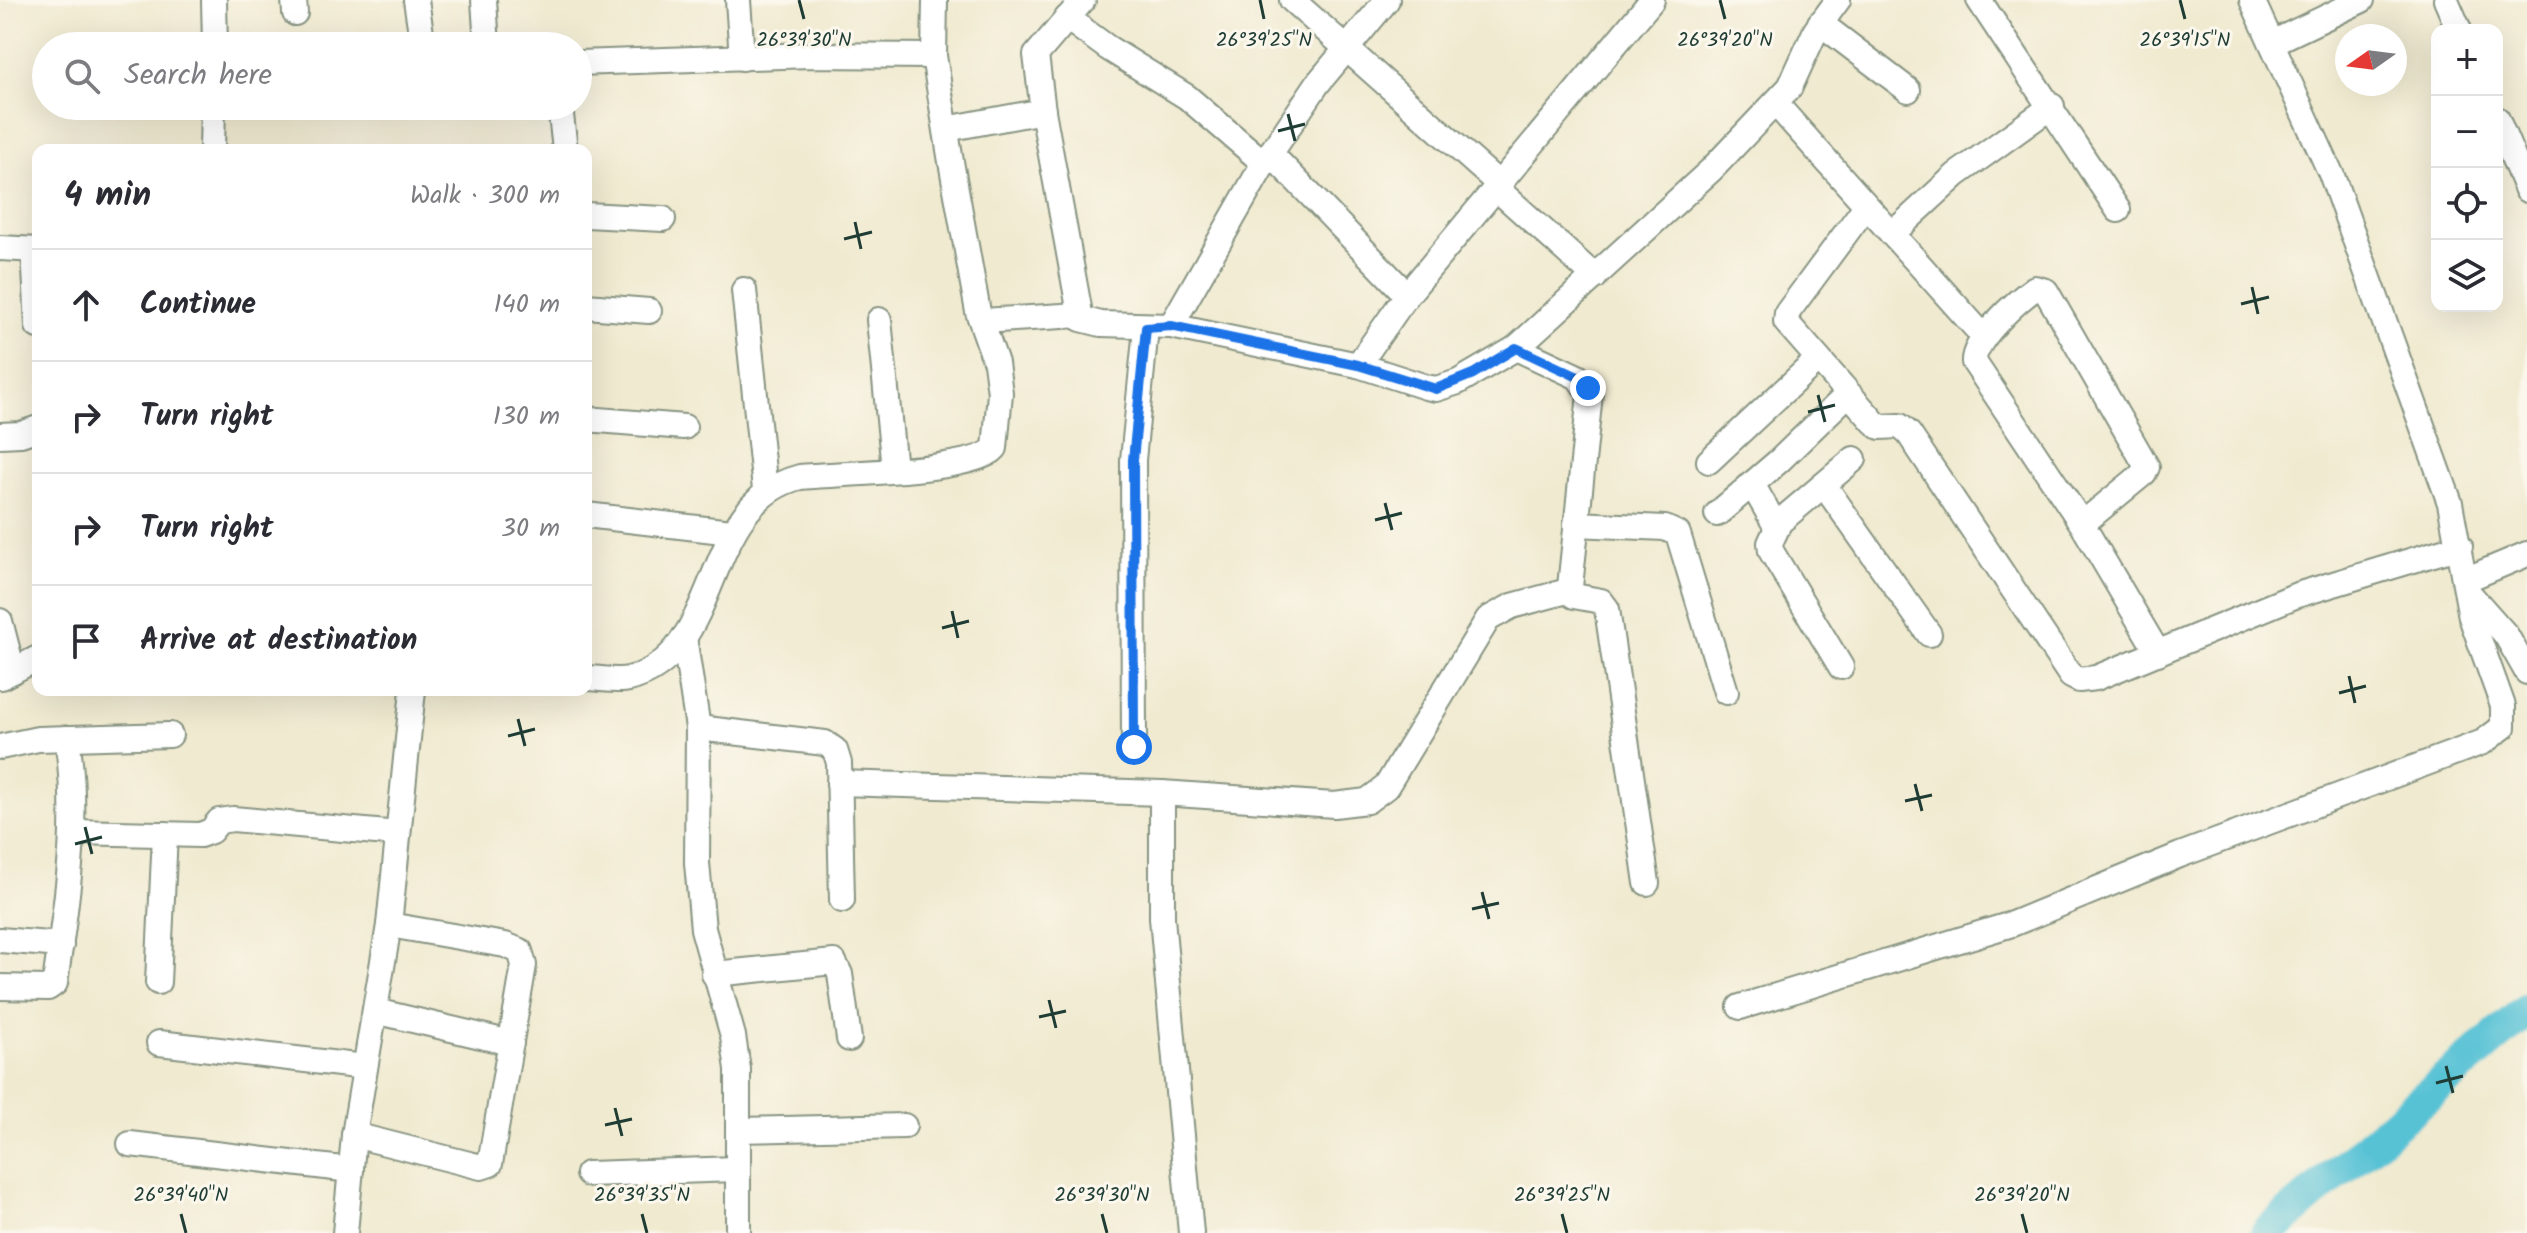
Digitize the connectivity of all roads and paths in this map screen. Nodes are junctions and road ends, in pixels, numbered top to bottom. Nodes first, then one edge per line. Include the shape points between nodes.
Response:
1 (214, 0) edge
2 (416, 0) edge
3 (484, 0) edge
4 (738, 0) edge
5 (935, 0) edge
6 (1292, 0) edge
7 (1387, 0) edge
8 (1652, 0) edge
9 (1838, 0) edge
10 (1979, 0) edge
11 (2252, 0) edge
12 (2362, 0) edge
13 (2446, 0) edge
14 (1075, 9) edge
15 (1820, 23) junction
16 (2456, 24) edge
17 (215, 32) edge
18 (421, 32) edge
19 (486, 32) edge
20 (2272, 43) junction
21 (1347, 48) junction
22 (934, 56) junction
23 (742, 58) junction
24 (592, 63) edge
25 (1908, 90) dead end
26 (1776, 104) junction
27 (2052, 106) junction
28 (1043, 111) junction
29 (213, 120) edge
30 (562, 120) edge
31 (946, 129) junction
32 (2503, 133) edge
33 (212, 144) edge
34 (564, 144) edge
35 (1267, 158) junction
36 (1498, 186) junction
37 (2527, 190) edge
38 (1866, 206) junction
39 (2118, 210) dead end
40 (592, 215) edge
41 (663, 219) dead end
42 (1892, 234) junction
43 (0, 248) edge
44 (32, 250) edge
45 (1595, 277) junction
46 (744, 290) dead end
47 (1407, 295) junction
48 (592, 306) edge
49 (649, 311) dead end
50 (1078, 315) junction
51 (879, 320) dead end
52 (982, 321) junction
53 (1171, 326) junction
54 (1146, 328) junction
55 (1984, 337) junction
56 (1516, 348) junction
57 (1818, 359) junction
58 (1358, 365) junction
59 (1848, 394) junction
60 (592, 419) edge
61 (684, 427) dead end
62 (32, 430) edge
63 (0, 435) edge
64 (1854, 459) dead end
65 (1709, 461) dead end
66 (894, 469) junction
67 (1752, 484) junction
68 (1824, 485) junction
69 (765, 490) junction
70 (1717, 514) dead end
71 (592, 516) edge
72 (1576, 524) junction
73 (2082, 524) junction
74 (1776, 525) junction
75 (731, 532) junction
76 (2460, 546) junction
77 (2527, 554) edge
78 (2466, 585) junction
79 (1571, 590) junction
80 (0, 621) edge
81 (1929, 634) dead end
82 (684, 637) junction
83 (2158, 653) junction
84 (32, 661) edge
85 (1841, 667) dead end
86 (2527, 672) edge
87 (7, 674) edge
88 (592, 678) edge
89 (1726, 692) dead end
90 (412, 696) edge
91 (698, 728) junction
92 (170, 735) dead end
93 (67, 738) junction
94 (0, 747) edge
95 (1134, 747) dead end
96 (839, 783) junction
97 (1162, 793) junction
98 (74, 832) junction
99 (165, 834) junction
100 (398, 834) junction
101 (1647, 883) dead end
102 (842, 900) dead end
103 (389, 925) junction
104 (0, 940) edge
105 (61, 945) junction
106 (714, 974) junction
107 (158, 982) dead end
108 (0, 987) edge
109 (1740, 1007) dead end
110 (375, 1011) junction
111 (849, 1039) dead end
112 (159, 1043) dead end
113 (511, 1043) junction
114 (365, 1067) junction
115 (904, 1126) dead end
116 (738, 1130) junction
117 (354, 1135) junction
118 (130, 1144) dead end
119 (737, 1169) junction
120 (351, 1170) junction
121 (588, 1174) dead end
122 (345, 1233) edge
123 (738, 1233) edge
124 (1191, 1233) edge

1 - 17 street
2 - 18 street
3 - 19 street
4 - 23 street
5 - 22 street
6 - 21 street
7 - 21 street
8 - 36 street
9 - 15 street
10 - 27 street
11 - 20 street
12 - 20 street
13 - 16 street
14 - 28 street via 1036,55
14 - 35 street via 1108,48 1187,97
15 - 25 street
15 - 26 street via 1800,71
20 - 76 street via 2340,198 2450,503
21 - 35 street
21 - 36 street
22 - 23 street
22 - 31 street
23 - 24 street
26 - 38 street
26 - 45 street
27 - 39 street
27 - 42 street via 1956,175
28 - 31 street
28 - 50 street
29 - 33 street
30 - 34 street
31 - 52 street
32 - 37 street
35 - 47 street
35 - 53 street
36 - 45 street
36 - 47 street
38 - 42 street
38 - 57 street via 1786,316 1788,326
40 - 41 street
42 - 55 street
43 - 44 street
45 - 56 street
46 - 69 street
47 - 58 street
48 - 49 street
50 - 52 street
50 - 54 street via 1092,324
51 - 66 street
52 - 66 street via 1000,393 995,448 985,457 956,465
53 - 54 street
53 - 58 street
54 - 95 street via 1133,460
55 - 73 street via 1974,362
55 - 73 street via 2033,289 2044,289 2147,467
56 - 58 street via 1436,389
56 - 72 street via 1578,377 1588,388
57 - 59 street
57 - 65 street
59 - 67 street
59 - 83 street via 1877,425 1900,426 1909,434 2071,676 2096,678
60 - 61 street
62 - 63 street
64 - 68 street
66 - 69 street via 800,477
67 - 70 street
67 - 74 street
68 - 74 street
68 - 81 street
69 - 75 street
71 - 75 street
72 - 79 street
72 - 89 street via 1665,528 1678,534
73 - 83 street
74 - 85 street via 1771,551
75 - 82 street
76 - 78 street
76 - 83 street via 2324,585
77 - 78 street
78 - 86 street via 2506,635
78 - 109 street via 2476,637 2505,715 2503,727 2492,738 2012,924
79 - 97 street via 1512,606 1488,619 1386,787 1367,801 1334,805
79 - 101 street via 1576,597 1601,601 1607,609
80 - 87 street
82 - 88 street via 636,676
82 - 91 street
84 - 87 street
90 - 100 street
91 - 96 street via 825,743 837,756
91 - 106 street via 697,863 703,929
92 - 93 street
93 - 94 street
93 - 98 street
96 - 97 street
96 - 102 street
97 - 124 street via 1163,931
98 - 99 street
98 - 105 street
99 - 100 street via 205,834 219,821 233,819
99 - 107 street
100 - 103 street
103 - 110 street
103 - 113 street via 520,951 524,965
104 - 105 street
105 - 108 street via 54,986
106 - 111 street via 834,962
106 - 116 street via 733,1036
110 - 113 street
110 - 114 street
112 - 114 street
113 - 117 street via 488,1166
114 - 117 street
115 - 116 street
116 - 119 street
117 - 120 street
118 - 120 street
119 - 121 street
119 - 123 street
120 - 122 street

